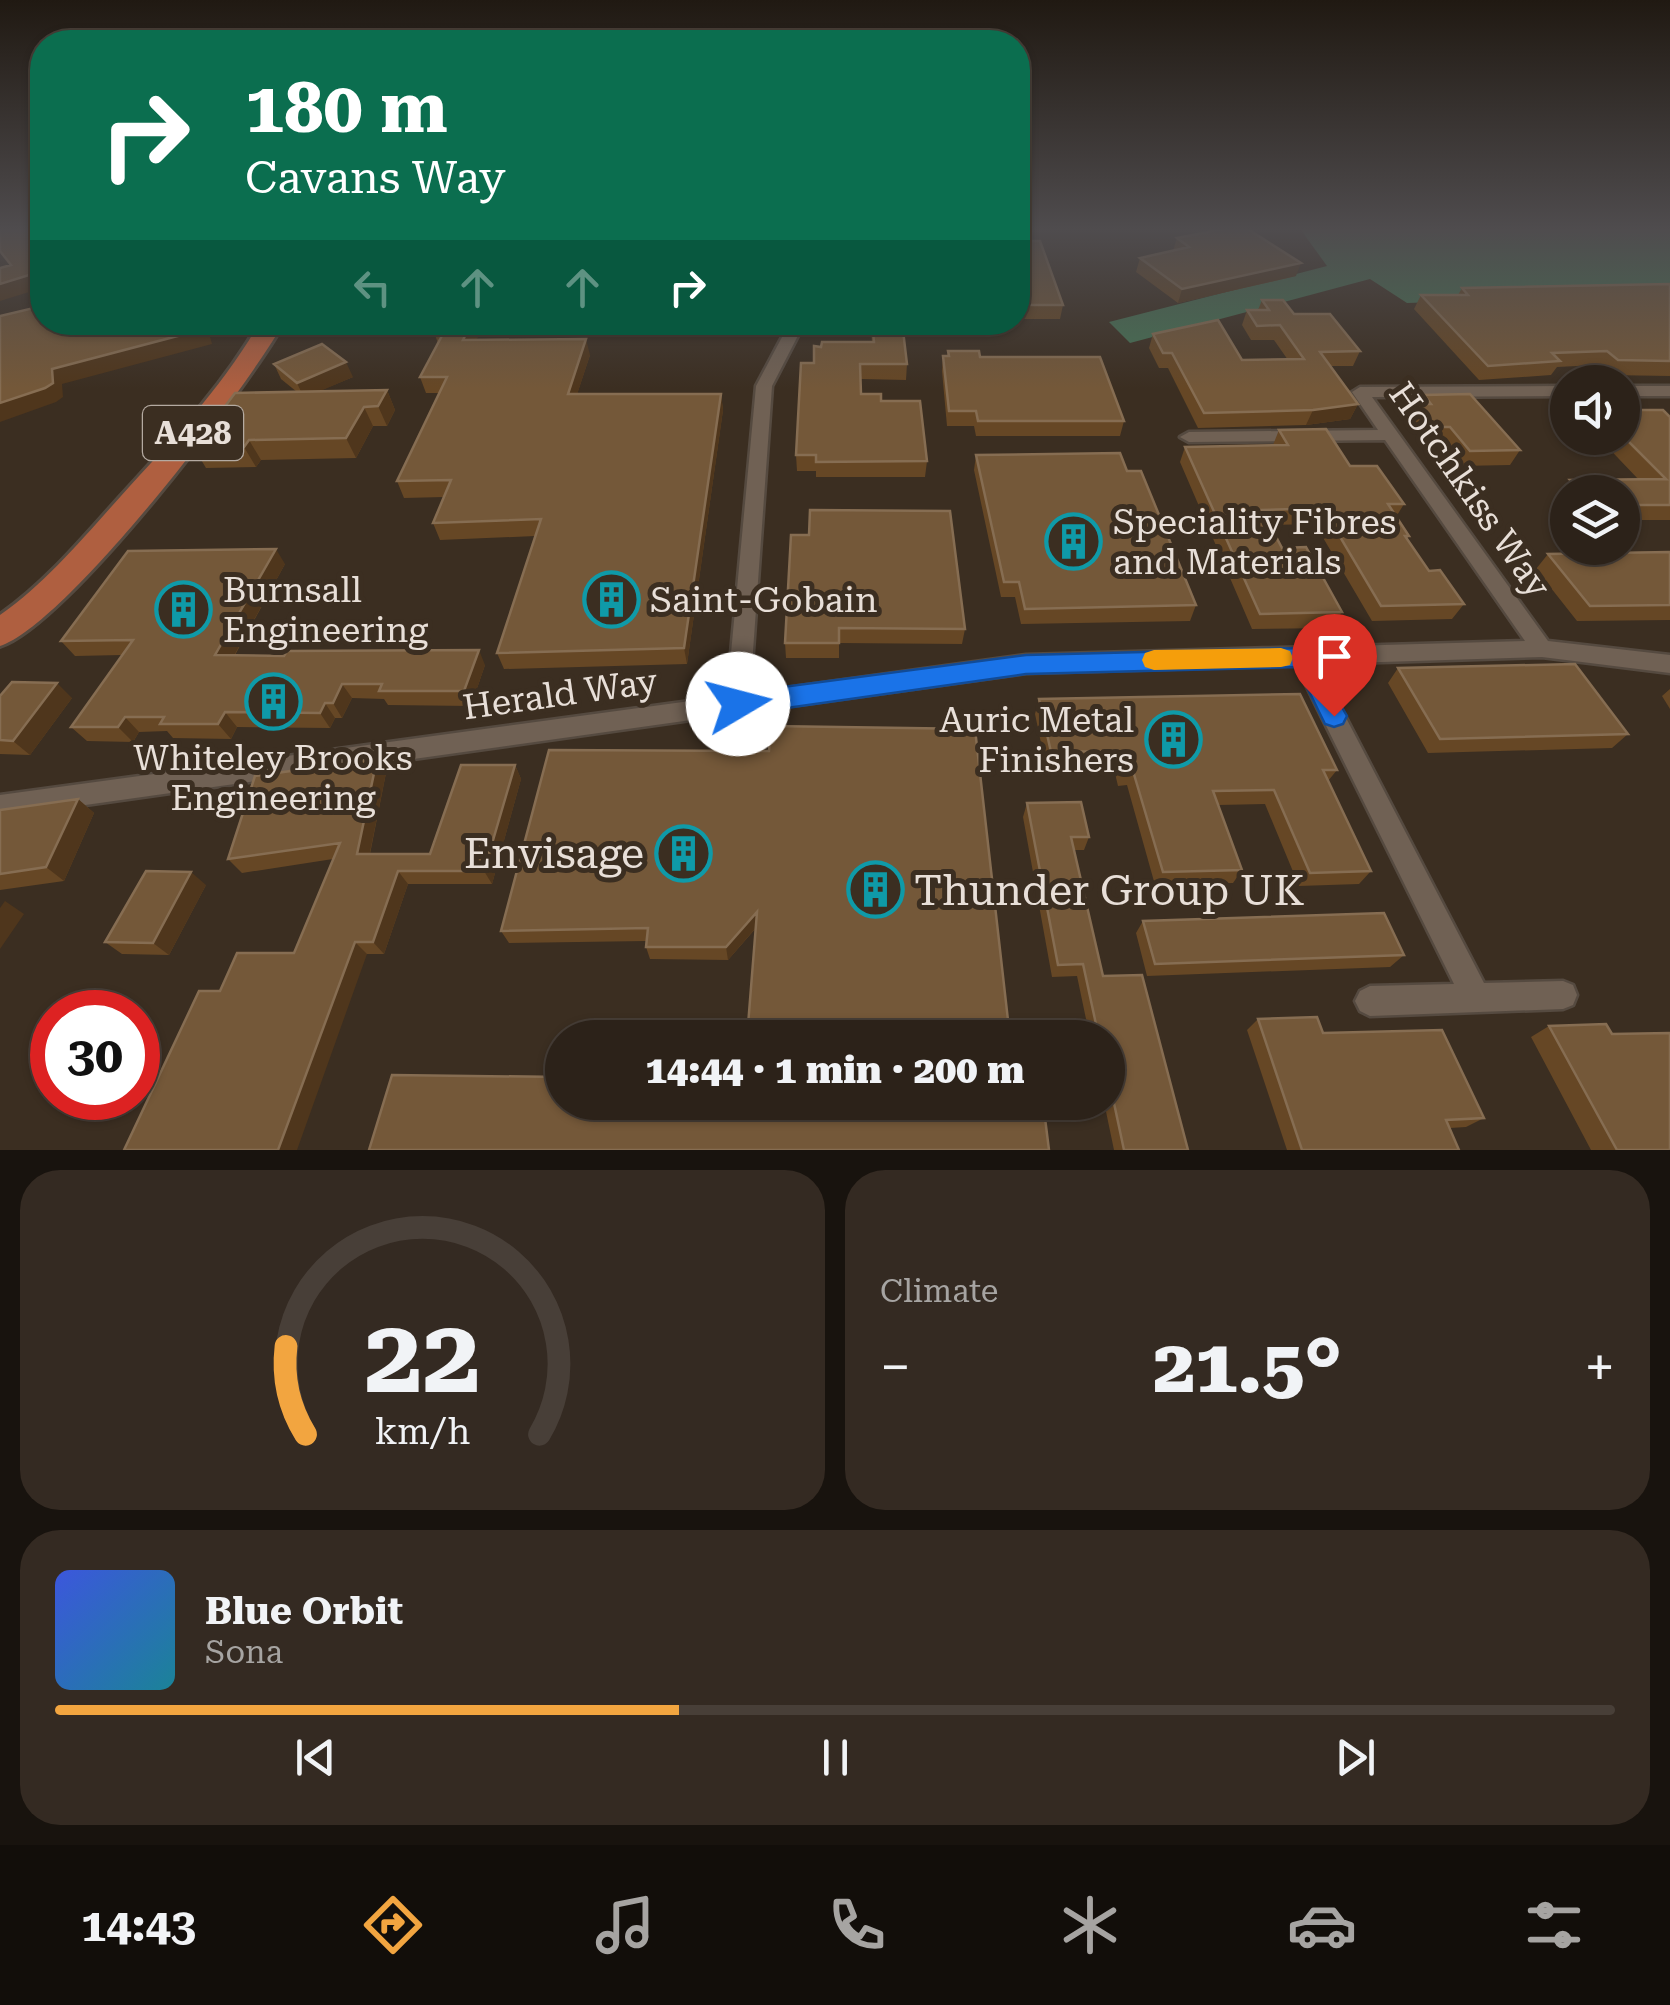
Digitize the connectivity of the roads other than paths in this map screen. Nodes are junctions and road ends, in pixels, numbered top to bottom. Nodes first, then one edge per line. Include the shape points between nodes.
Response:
1 (264, 335) edge
2 (791, 335) edge
3 (1550, 391) edge
4 (1640, 391) edge
5 (1670, 391) edge
6 (1390, 435) junction
7 (1189, 437) dead end
8 (0, 633) edge
9 (1542, 650) junction
10 (1304, 658) junction
11 (1670, 664) edge
12 (738, 704) junction
13 (0, 806) edge
14 (1563, 995) dead end
15 (1476, 998) junction
16 (1370, 1001) dead end

1 - 8 main road, A428 via 239,376 53,592
2 - 12 street via 764,386
3 - 6 street, Hotchkiss Way via 1360,392
4 - 5 street
6 - 7 street
6 - 9 street, Hotchkiss Way
9 - 10 street, Herald Way
9 - 11 street, Herald Way
10 - 12 street, Herald Way via 1026,664
10 - 15 street
12 - 13 street, Herald Way
14 - 15 street
15 - 16 street

